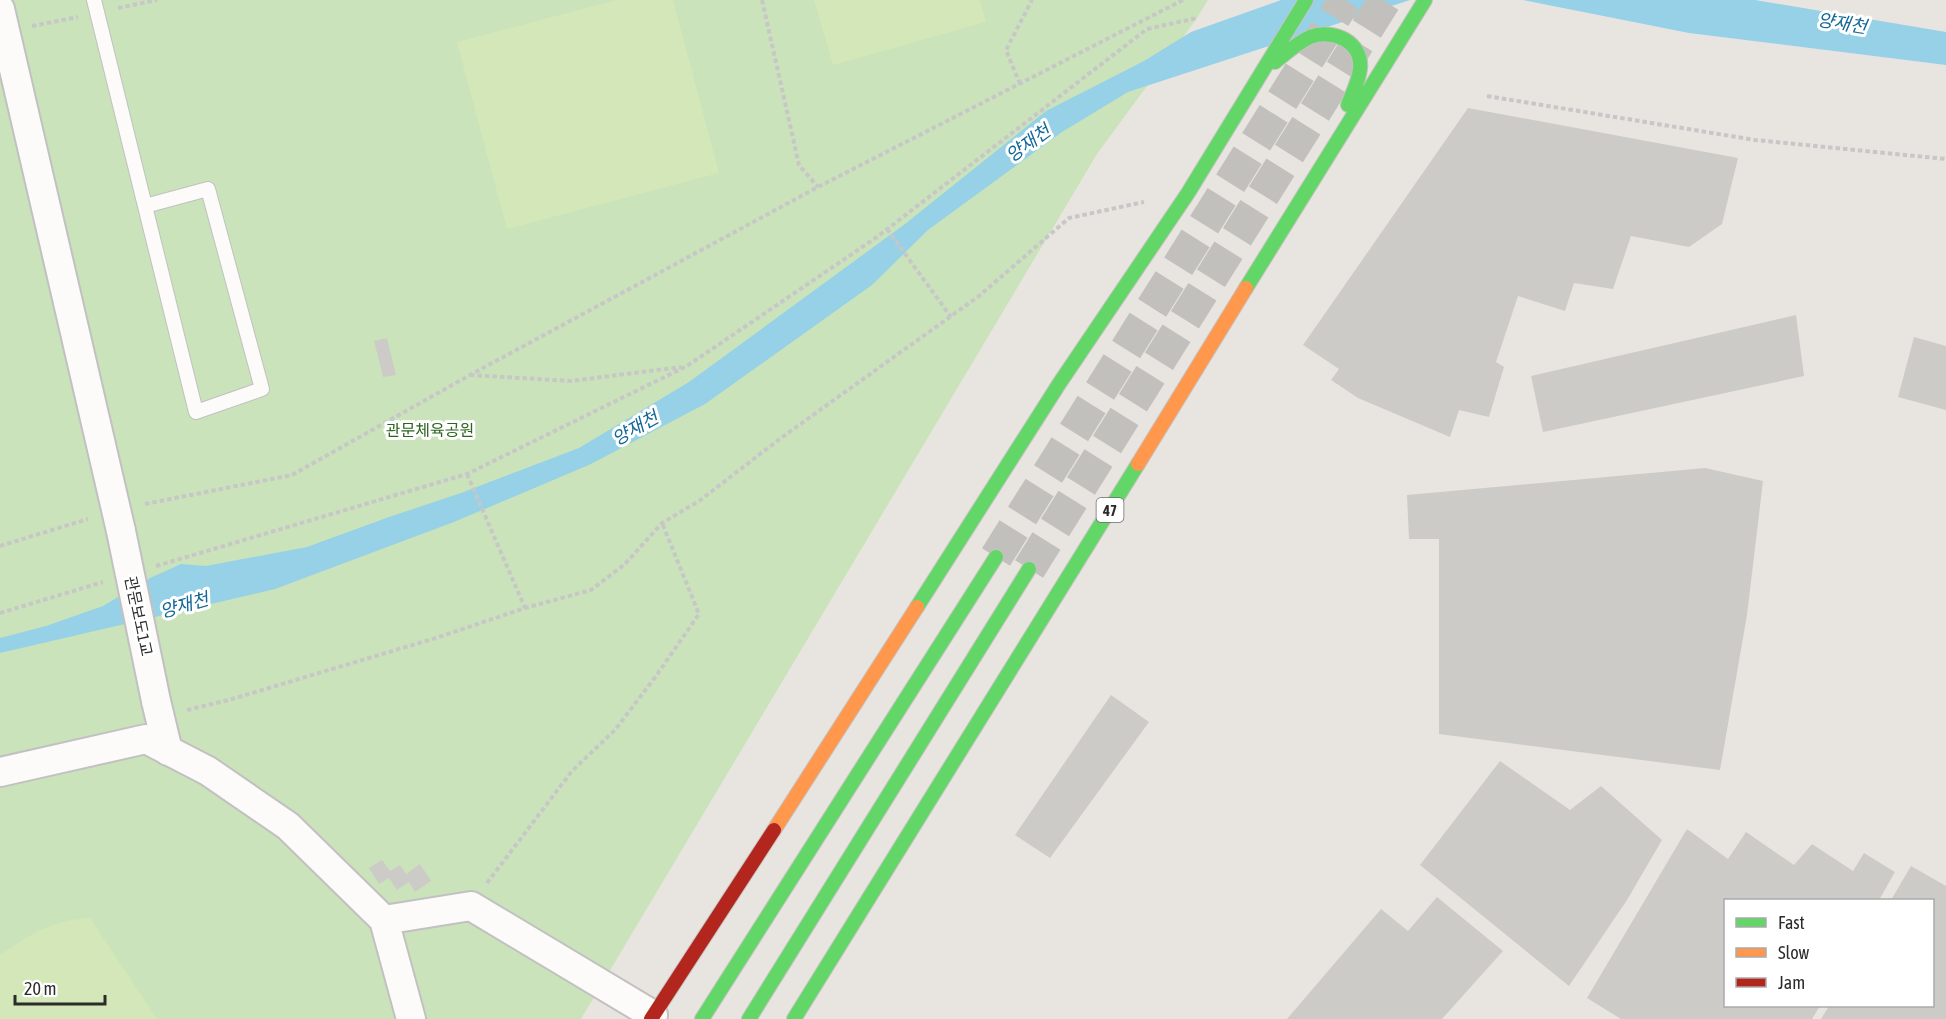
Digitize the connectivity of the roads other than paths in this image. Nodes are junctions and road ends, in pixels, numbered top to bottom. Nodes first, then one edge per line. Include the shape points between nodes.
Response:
1 (94, 0) edge
2 (1306, 0) edge
3 (1425, 0) edge
4 (0, 9) edge
5 (1261, 72) junction
6 (1330, 154) junction
7 (145, 207) junction
8 (996, 557) tunnel mouth
9 (1029, 569) tunnel mouth
10 (168, 751) junction
11 (0, 772) edge
12 (384, 920) junction
13 (652, 1017) edge
14 (411, 1019) edge
15 (702, 1019) edge
16 (749, 1019) edge
17 (794, 1019) edge

1 - 7 lane
2 - 5 highway
3 - 6 highway, 47
4 - 10 street, 관문보도1교, bridge via 119,520
5 - 6 highway via 1316,35 1337,35 1350,43 1358,57 1359,72
5 - 13 highway via 1188,193 1046,404
6 - 17 highway, 47
7 - 7 lane via 196,412 262,389 208,189
8 - 15 highway
9 - 16 highway
10 - 11 street via 146,740
10 - 12 street via 208,771 288,826
12 - 13 street via 471,906
12 - 14 street

